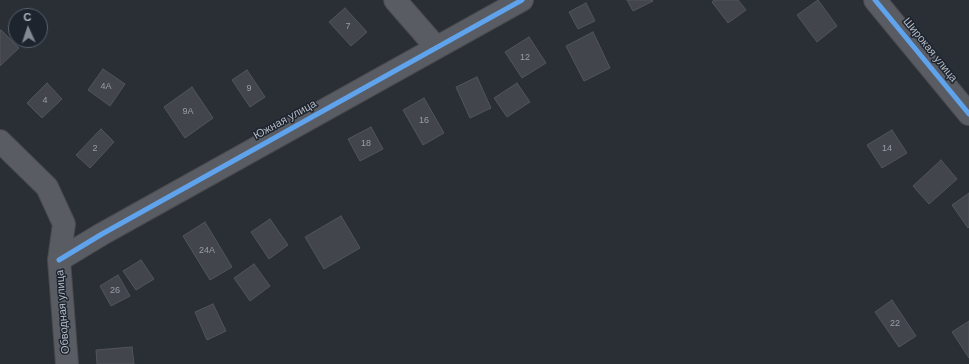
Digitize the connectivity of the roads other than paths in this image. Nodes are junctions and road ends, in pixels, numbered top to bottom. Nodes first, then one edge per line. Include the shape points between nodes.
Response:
1 (395, 0) edge
2 (522, 0) edge
3 (875, 0) edge
4 (892, 9) edge
5 (436, 47) junction
6 (969, 114) edge
7 (0, 141) edge
8 (59, 260) junction
9 (67, 364) edge

1 - 5 street
2 - 5 street, Южная улица
3 - 4 street, Широкая улица
4 - 6 street, Широкая улица
5 - 8 street, Южная улица
7 - 8 street, Обводная улица via 47,187 64,224
8 - 9 street, Обводная улица

